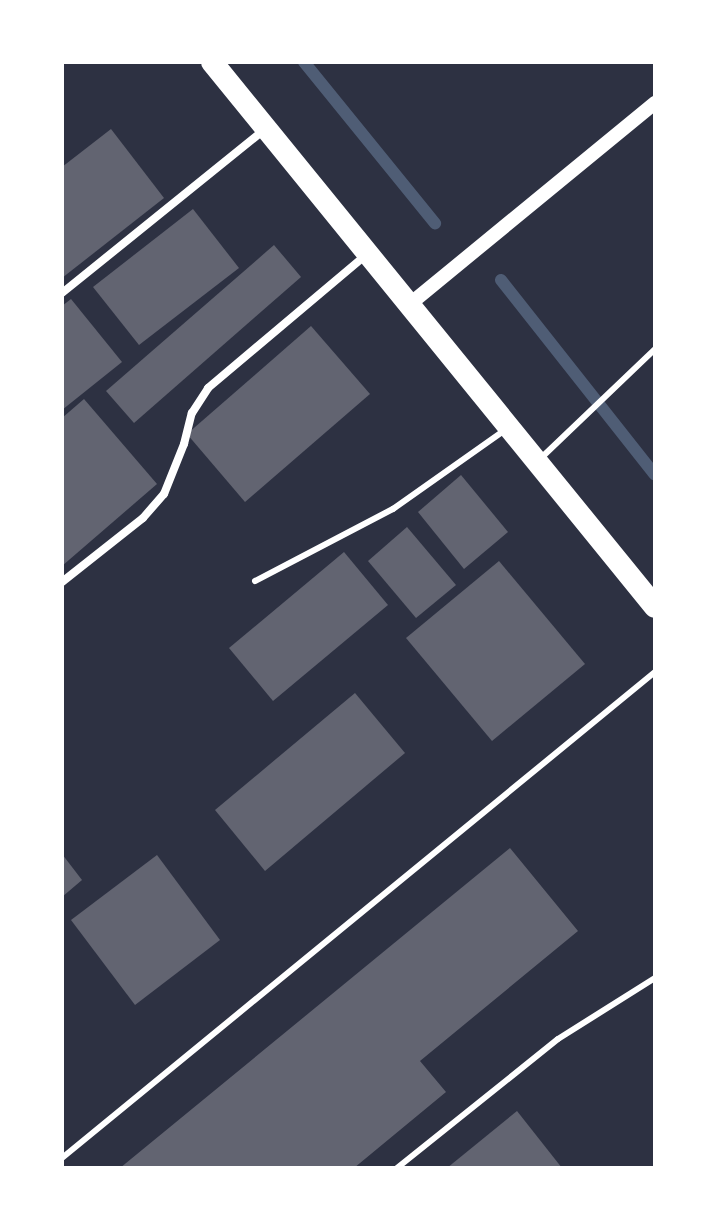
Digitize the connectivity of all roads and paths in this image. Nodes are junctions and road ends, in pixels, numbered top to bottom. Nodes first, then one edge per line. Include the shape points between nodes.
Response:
1 (212, 62) edge
2 (655, 103) edge
3 (265, 129) junction
4 (368, 253) junction
5 (62, 293) edge
6 (410, 304) junction
7 (655, 349) edge
8 (508, 428) junction
9 (538, 462) junction
10 (255, 581) dead end
11 (62, 582) edge
12 (655, 607) edge
13 (655, 672) edge
14 (655, 978) edge
15 (62, 1158) edge
16 (397, 1168) edge

1 - 3 highway
2 - 6 street
3 - 4 highway
3 - 5 street
4 - 6 highway
4 - 11 street via 208,388 192,413 164,494 143,518
6 - 8 highway
7 - 9 lane
8 - 9 highway
8 - 10 lane via 393,509
9 - 12 highway
13 - 15 lane
14 - 16 lane via 558,1039

